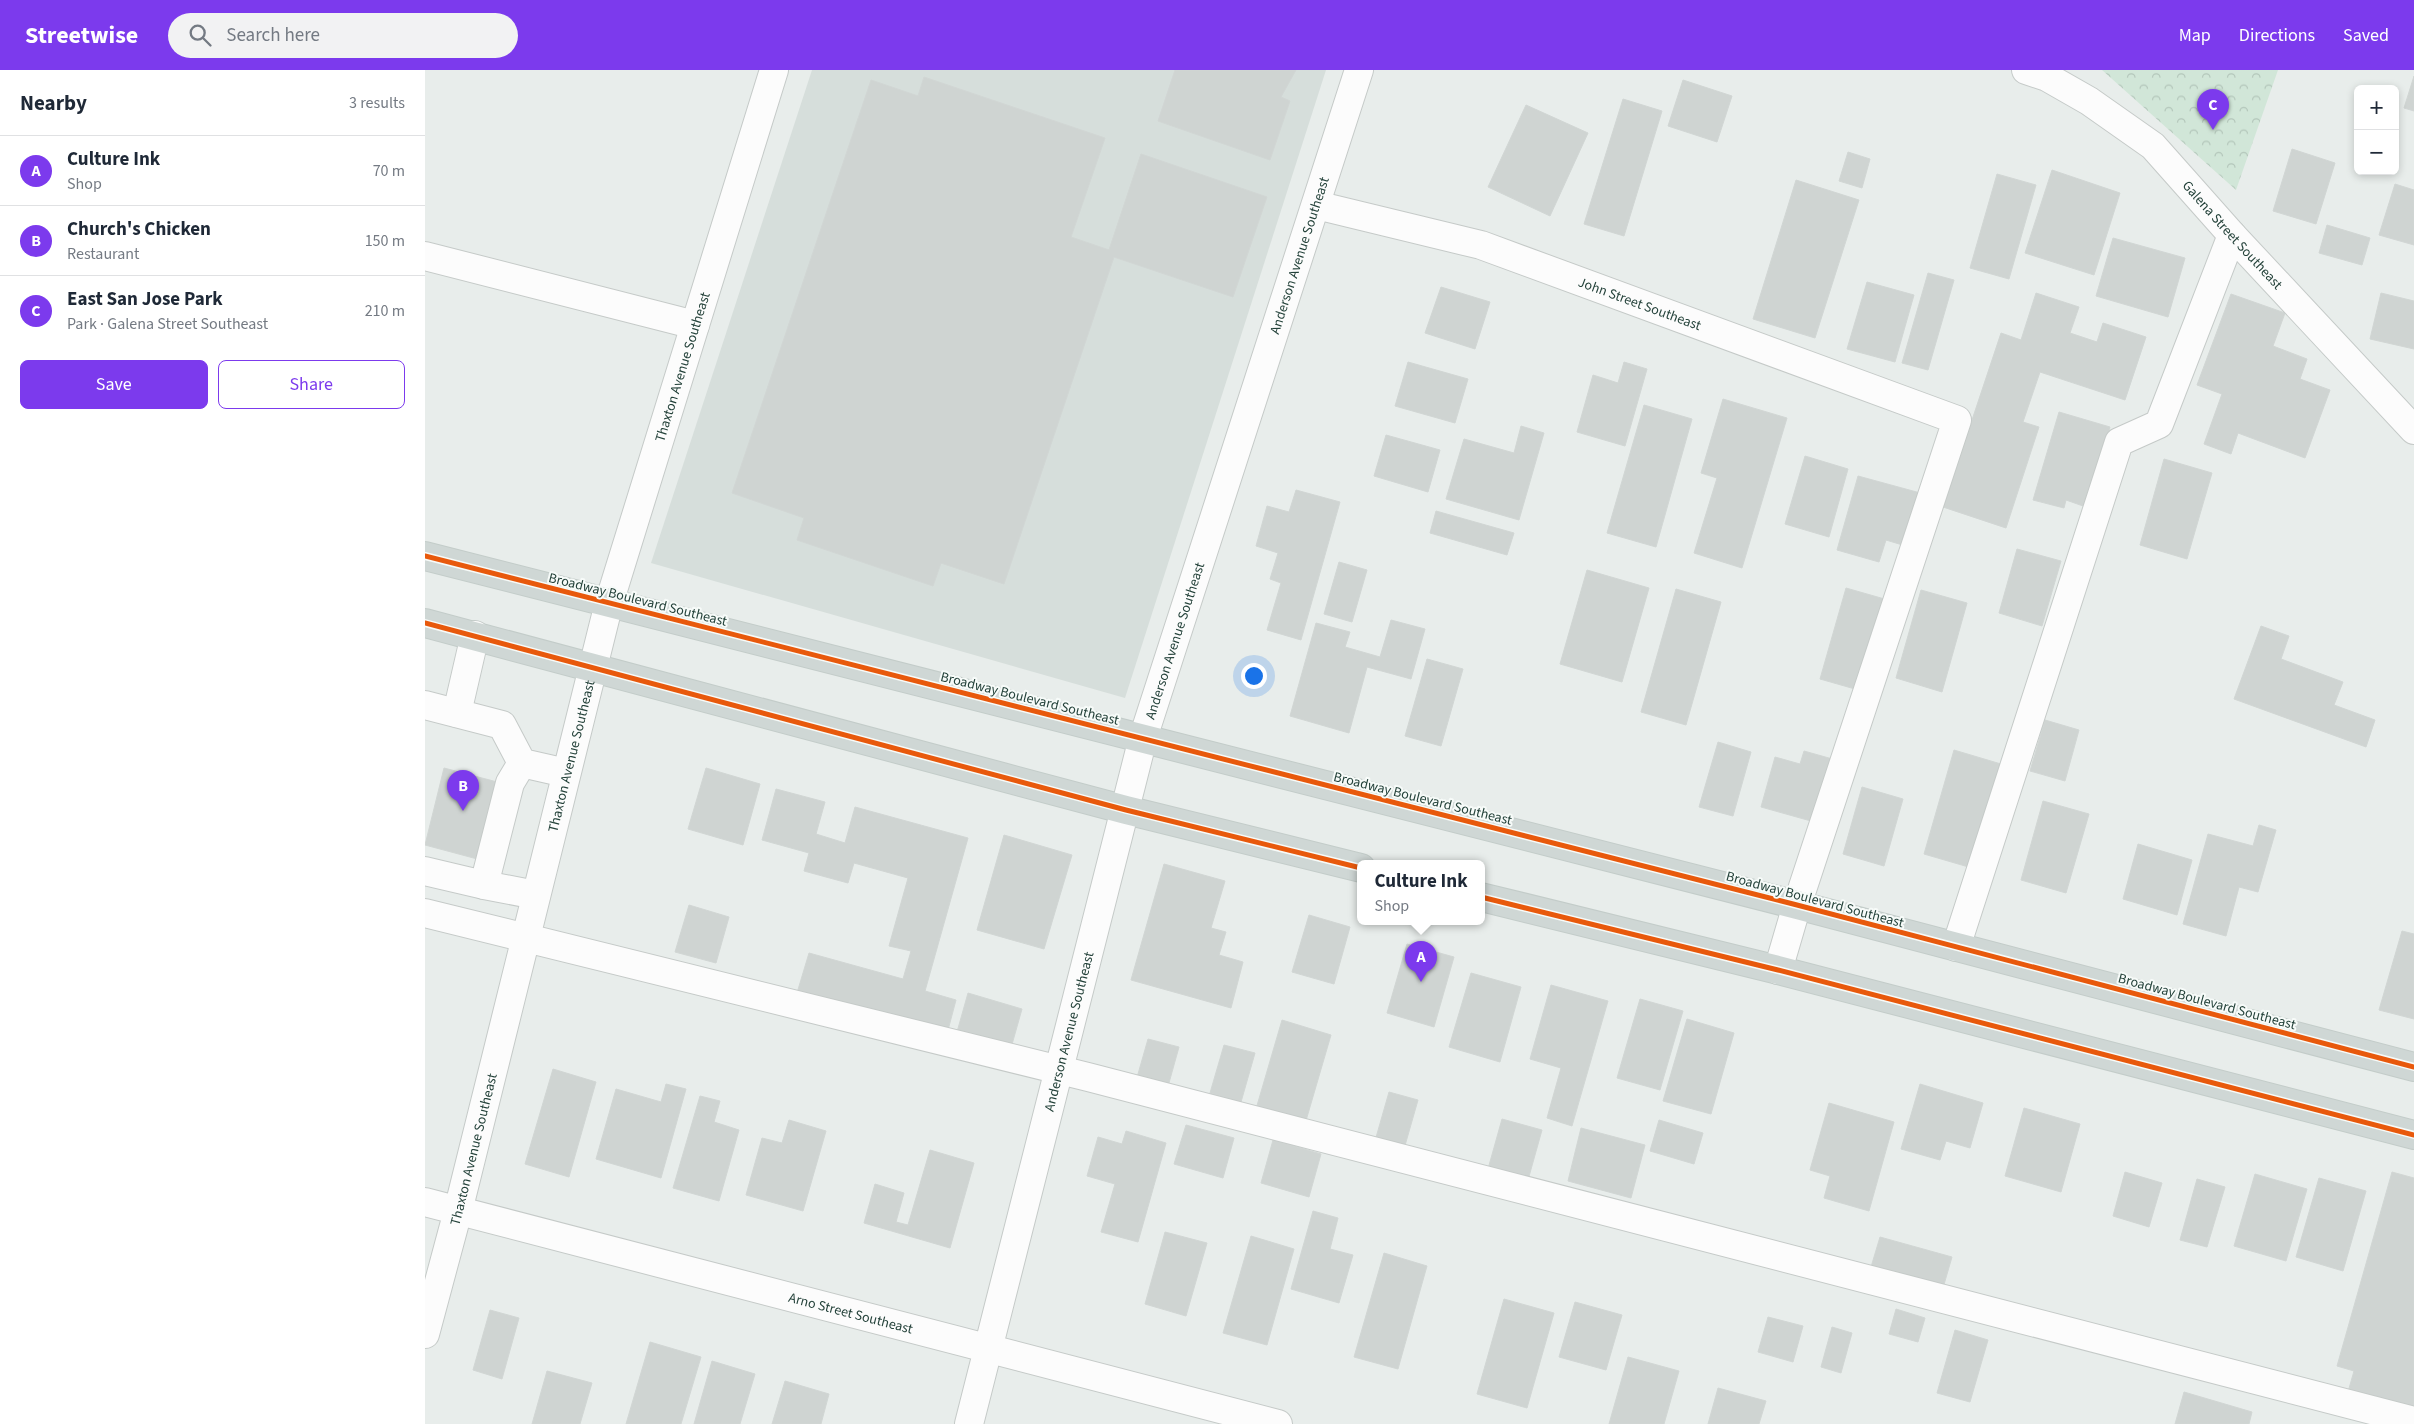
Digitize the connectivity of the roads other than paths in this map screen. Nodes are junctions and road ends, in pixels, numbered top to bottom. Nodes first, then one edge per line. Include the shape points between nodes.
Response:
1 (774, 70) edge
2 (1359, 70) edge
3 (2026, 70) edge
4 (1317, 205) junction
5 (2232, 235) junction
6 (425, 256) edge
7 (695, 325) junction
8 (2414, 430) edge
9 (425, 556) edge
10 (609, 603) junction
11 (425, 623) edge
12 (475, 635) junction
13 (592, 666) junction
14 (425, 705) edge
15 (457, 713) junction
16 (1143, 738) junction
17 (522, 763) junction
18 (566, 773) junction
19 (1126, 810) junction
20 (1357, 867) edge
21 (425, 871) edge
22 (484, 884) junction
23 (536, 894) junction
24 (1485, 898) edge
25 (1797, 905) junction
26 (425, 913) edge
27 (526, 937) junction
28 (1956, 947) junction
29 (1778, 970) junction
30 (2414, 1067) edge
31 (1060, 1070) junction
32 (2414, 1135) edge
33 (425, 1202) edge
34 (458, 1211) junction
35 (425, 1334) edge
36 (989, 1350) junction
37 (2414, 1421) edge
38 (969, 1424) edge
39 (1278, 1424) edge

1 - 7 street, Thaxton Avenue Southeast
2 - 4 street, Anderson Avenue Southeast
3 - 5 street, Galena Street Southeast via 2047,77 2089,101 2153,146
4 - 16 street, Anderson Avenue Southeast
4 - 25 street, John Street Southeast via 1481,245 1957,420
5 - 8 street, Galena Street Southeast
5 - 28 street via 2159,424 2119,442
6 - 7 street
7 - 10 street, Thaxton Avenue Southeast
9 - 10 main road, Broadway Boulevard Southeast
10 - 13 street, Thaxton Avenue Southeast
10 - 16 main road, Broadway Boulevard Southeast
11 - 12 main road
12 - 13 main road
12 - 15 street
13 - 18 street, Thaxton Avenue Southeast
13 - 19 main road
14 - 15 street
15 - 17 street via 503,725
16 - 19 street, Anderson Avenue Southeast
16 - 25 main road, Broadway Boulevard Southeast
17 - 18 street
17 - 22 street via 510,783
18 - 23 street, Thaxton Avenue Southeast
19 - 20 main road
19 - 31 street, Anderson Avenue Southeast
21 - 22 street
22 - 23 street
23 - 27 street, Thaxton Avenue Southeast
24 - 29 main road
25 - 28 main road, Broadway Boulevard Southeast
25 - 29 street
26 - 27 street
27 - 31 street
27 - 34 street, Thaxton Avenue Southeast
28 - 30 main road, Broadway Boulevard Southeast
29 - 32 main road
31 - 36 street, Anderson Avenue Southeast
31 - 37 street
33 - 34 street, Arno Street Southeast
34 - 35 street, Thaxton Avenue Southeast
34 - 36 street, Arno Street Southeast
36 - 38 street, Anderson Avenue Southeast
36 - 39 street, Arno Street Southeast

